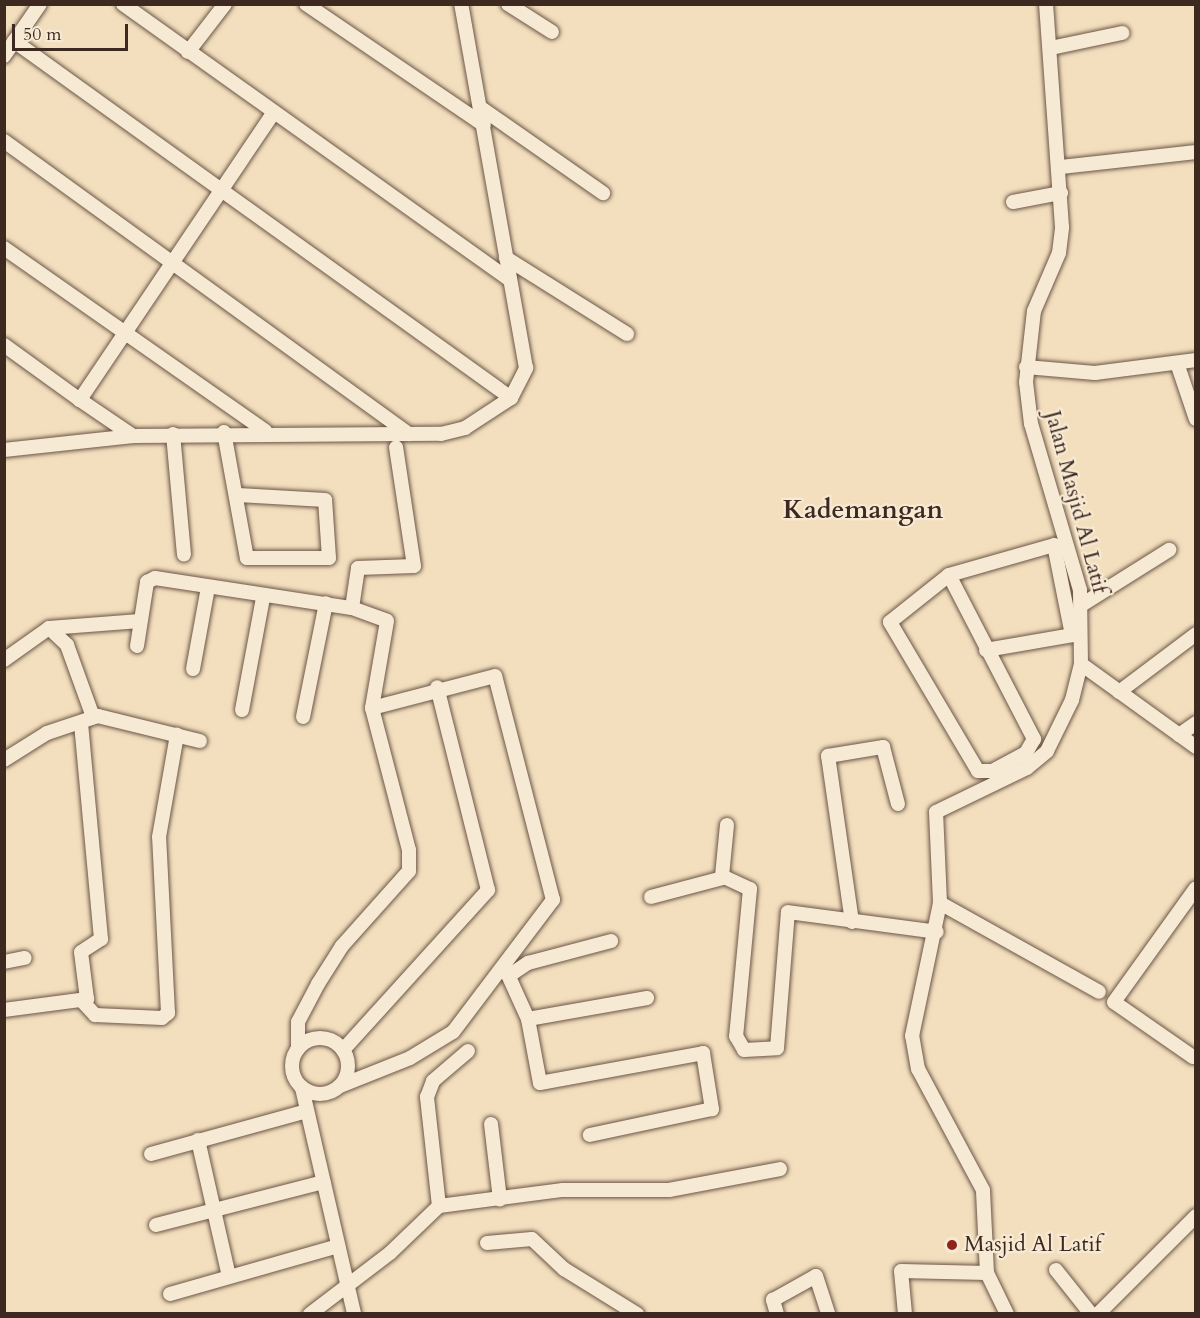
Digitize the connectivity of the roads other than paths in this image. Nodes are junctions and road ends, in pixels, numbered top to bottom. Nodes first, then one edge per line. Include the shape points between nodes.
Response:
1 (40, 4) edge
2 (123, 4) edge
3 (225, 4) edge
4 (306, 4) edge
5 (460, 4) edge
6 (508, 4) edge
7 (1046, 4) edge
8 (552, 32) dead end
9 (1122, 33) dead end
10 (14, 41) junction
11 (1051, 48) junction
12 (188, 52) junction
13 (4, 56) edge
14 (481, 108) junction
15 (272, 115) junction
16 (484, 125) junction
17 (4, 141) edge
18 (1196, 152) edge
19 (1061, 167) junction
20 (223, 189) junction
21 (603, 193) dead end
22 (1061, 193) junction
23 (1013, 202) dead end
24 (4, 248) edge
25 (506, 258) junction
26 (172, 261) junction
27 (510, 280) junction
28 (125, 332) junction
29 (627, 333) dead end
30 (4, 345) edge
31 (1196, 360) edge
32 (1178, 363) junction
33 (1026, 367) junction
34 (511, 398) junction
35 (81, 400) junction
36 (1196, 419) edge
37 (266, 431) junction
38 (224, 432) junction
39 (173, 434) junction
40 (410, 434) junction
41 (133, 436) junction
42 (396, 447) dead end
43 (5, 450) edge
44 (238, 495) junction
45 (1169, 550) dead end
46 (184, 555) dead end
47 (950, 575) junction
48 (208, 586) junction
49 (264, 598) junction
50 (326, 603) junction
51 (1083, 604) junction
52 (352, 608) junction
53 (140, 621) junction
54 (49, 628) junction
55 (1078, 634) junction
56 (1196, 634) edge
57 (137, 646) dead end
58 (986, 650) junction
59 (4, 660) edge
60 (1081, 664) junction
61 (193, 669) dead end
62 (437, 687) junction
63 (1119, 692) junction
64 (372, 708) junction
65 (242, 710) dead end
66 (303, 717) dead end
67 (87, 721) junction
68 (1196, 723) edge
69 (177, 735) junction
70 (1179, 735) junction
71 (200, 741) dead end
72 (1196, 747) edge
73 (4, 760) edge
74 (898, 804) dead end
75 (727, 825) dead end
76 (723, 878) junction
77 (1196, 888) edge
78 (651, 897) dead end
79 (940, 903) junction
80 (852, 922) junction
81 (937, 932) junction
82 (611, 941) dead end
83 (25, 958) dead end
84 (4, 962) edge
85 (507, 970) junction
86 (1100, 992) dead end
87 (647, 998) dead end
88 (83, 1002) junction
89 (4, 1010) edge
90 (528, 1019) junction
91 (298, 1050) junction
92 (342, 1050) junction
93 (468, 1051) dead end
94 (1193, 1057) dead end
95 (340, 1086) junction
96 (302, 1088) junction
97 (304, 1112) junction
98 (492, 1124) dead end
99 (590, 1135) dead end
100 (198, 1140) junction
101 (151, 1154) dead end
102 (780, 1169) dead end
103 (324, 1182) junction
104 (500, 1199) junction
105 (439, 1206) junction
106 (214, 1210) junction
107 (1196, 1216) edge
108 (156, 1225) dead end
109 (487, 1243) dead end
110 (338, 1246) junction
111 (1056, 1270) dead end
112 (987, 1273) junction
113 (229, 1277) junction
114 (346, 1288) junction
115 (170, 1294) dead end
116 (310, 1314) edge
117 (354, 1314) edge
118 (637, 1314) edge
119 (777, 1314) edge
120 (828, 1314) edge
121 (905, 1314) edge
122 (1007, 1314) edge
123 (1090, 1314) edge
124 (1098, 1314) edge

1 - 10 street
2 - 12 street
3 - 12 street
4 - 16 street
5 - 14 street
6 - 8 street
7 - 11 street, Jalan Masjid Al Latif
9 - 11 street
10 - 13 street
10 - 20 street
11 - 19 street, Jalan Masjid Al Latif
12 - 15 street
14 - 16 street
14 - 21 street
15 - 20 street
15 - 27 street
16 - 25 street
17 - 26 street
18 - 19 street
19 - 22 street, Jalan Masjid Al Latif
20 - 26 street
20 - 34 street
22 - 23 street
22 - 33 street, Jalan Masjid Al Latif via 1059,253 1034,311
24 - 28 street
25 - 27 street
25 - 29 street
26 - 28 street
26 - 40 street
27 - 34 street via 526,368
28 - 35 street
28 - 37 street
30 - 35 street
31 - 32 street
32 - 33 street via 1082,373
32 - 36 street
33 - 51 street, Jalan Masjid Al Latif via 1031,424
34 - 40 street via 455,432
35 - 41 street
37 - 38 street
37 - 40 street
38 - 39 street
38 - 44 street
39 - 41 street
39 - 46 street
41 - 43 street
42 - 52 street via 414,566 358,568
44 - 44 street via 325,500 329,558 247,558
45 - 51 street
47 - 55 street via 1055,546
47 - 58 street
47 - 58 street via 890,622 970,763 986,773 1026,753 1034,741
48 - 49 street
48 - 53 street via 150,579
48 - 61 street
49 - 50 street
49 - 65 street
50 - 52 street
50 - 66 street
51 - 55 street, Jalan Masjid Al Latif
52 - 64 street via 387,621
53 - 54 street
53 - 57 street
54 - 59 street
54 - 67 street via 68,645
55 - 58 street
55 - 60 street, Jalan Masjid Al Latif
56 - 63 street
60 - 63 street
60 - 79 street, Jalan Masjid Al Latif via 1072,700 1047,751 1028,768 936,812
62 - 64 street
62 - 85 street via 496,678 550,882 552,902
62 - 92 street via 488,890
63 - 70 street
64 - 91 street via 409,850 409,871 342,946 318,984 298,1022
67 - 69 street
67 - 73 street via 47,733
67 - 88 street via 101,939 81,952 87,992
68 - 70 street
69 - 71 street
69 - 88 street via 159,837 168,1013 162,1018 95,1015
70 - 72 street
74 - 80 street via 881,746 828,756
75 - 76 street
76 - 78 street
76 - 80 street via 750,889 736,1036 744,1050 777,1048 788,912
77 - 94 street via 1114,1002
79 - 81 street, Jalan Masjid Al Latif
79 - 86 street
80 - 81 street
81 - 112 street, Jalan Masjid Al Latif via 913,1028 914,1055 983,1190
82 - 85 street
83 - 84 street
85 - 90 street
85 - 95 street via 442,1041
87 - 90 street
88 - 89 street
90 - 99 street via 540,1083 703,1053 712,1109
91 - 92 street via 320,1038
91 - 96 street via 292,1070
92 - 95 street via 348,1068
93 - 105 street via 433,1081 427,1097
95 - 96 street via 318,1094
96 - 97 street
97 - 100 street
97 - 103 street
98 - 104 street
100 - 101 street
100 - 106 street
102 - 104 street via 669,1190 576,1189
103 - 106 street
103 - 110 street
104 - 105 street
105 - 114 street
106 - 108 street
106 - 113 street
107 - 124 street
109 - 118 street via 532,1239 564,1269
110 - 113 street
110 - 114 street
111 - 123 street
112 - 121 street via 901,1271
112 - 122 street, Jalan Masjid Al Latif
113 - 115 street
114 - 116 street
114 - 117 street
119 - 120 street via 773,1300 816,1276

